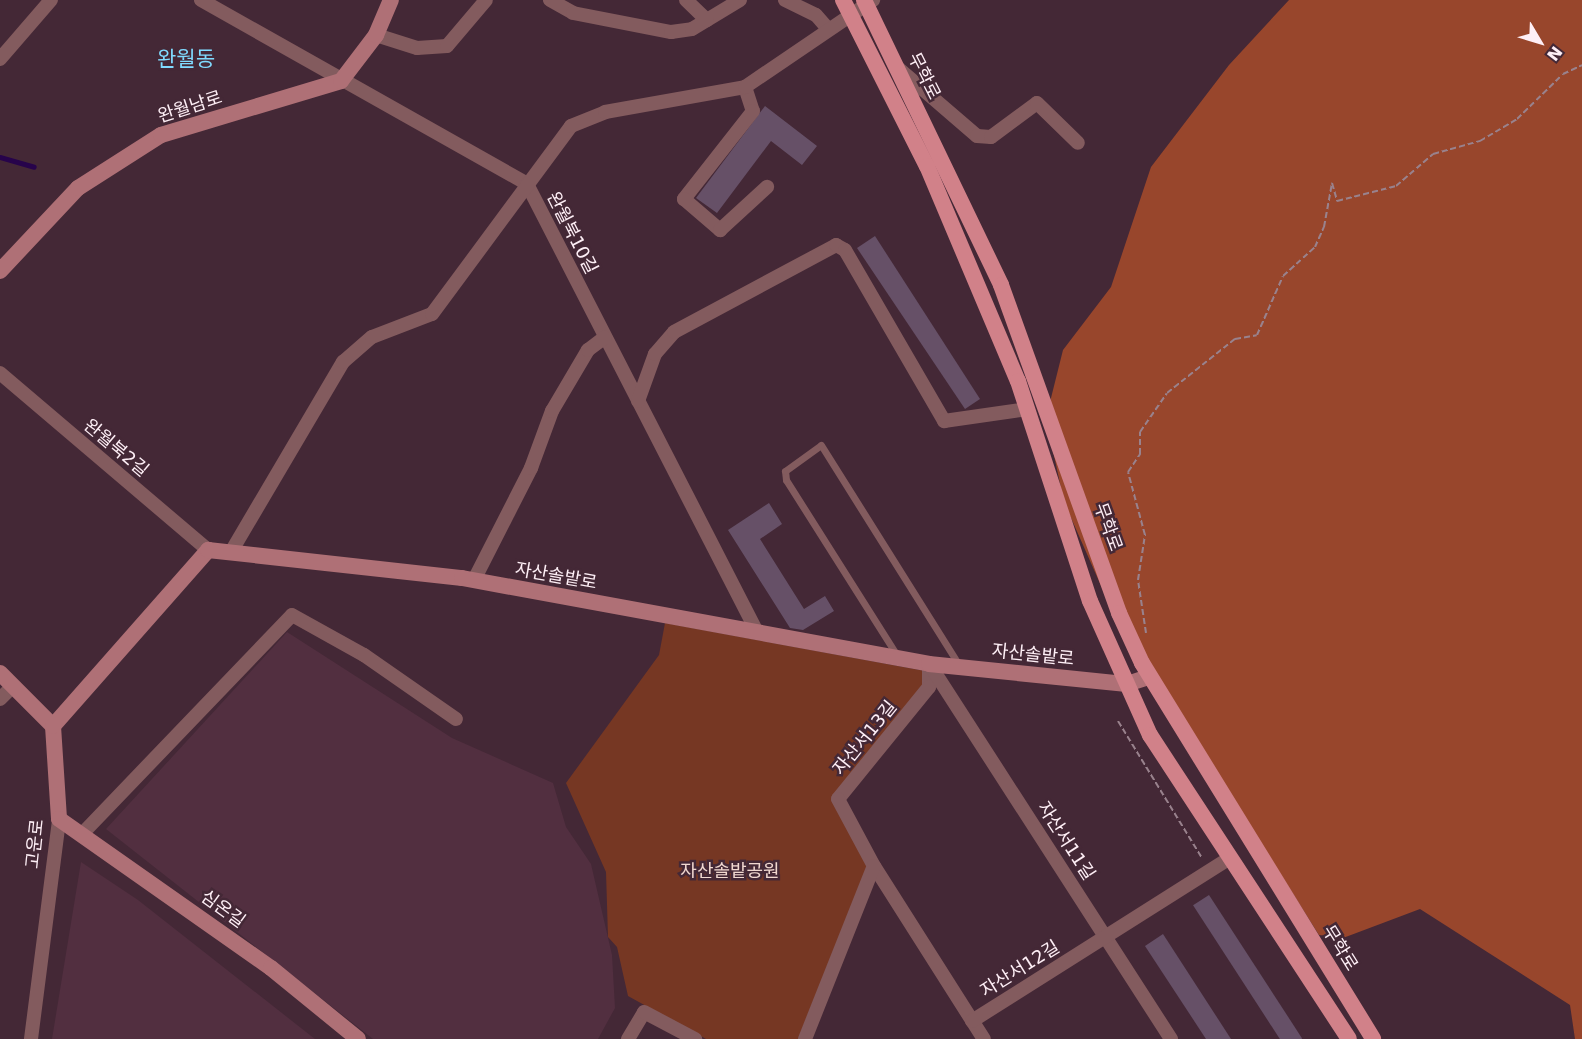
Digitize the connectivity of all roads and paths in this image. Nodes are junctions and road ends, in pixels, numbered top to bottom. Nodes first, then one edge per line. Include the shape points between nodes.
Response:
1 (51, 0) edge
2 (201, 0) edge
3 (391, 0) edge
4 (486, 0) edge
5 (550, 0) edge
6 (686, 0) edge
7 (740, 0) edge
8 (785, 0) edge
9 (868, 2) edge
10 (847, 7) edge
11 (707, 20) junction
12 (828, 29) junction
13 (376, 35) junction
14 (0, 59) edge
15 (1582, 65) edge
16 (898, 68) junction
17 (341, 81) junction
18 (746, 87) junction
19 (1078, 143) dead end
20 (526, 184) junction
21 (767, 188) dead end
22 (0, 271) edge
23 (605, 337) junction
24 (0, 373) edge
25 (638, 401) junction
26 (1027, 409) junction
27 (208, 550) junction
28 (231, 552) junction
29 (474, 580) junction
30 (757, 632) junction
31 (1147, 642) dead end
32 (899, 659) junction
33 (929, 664) junction
34 (960, 667) junction
35 (0, 673) edge
36 (1149, 677) junction
37 (1127, 684) junction
38 (12, 687) junction
39 (0, 699) edge
40 (456, 719) dead end
41 (1118, 721) dead end
42 (53, 726) junction
43 (59, 819) junction
44 (82, 834) junction
45 (1230, 858) junction
46 (874, 866) junction
47 (1210, 871) junction
48 (1106, 936) junction
49 (972, 1021) junction
50 (31, 1039) edge
51 (358, 1039) edge
52 (628, 1039) edge
53 (695, 1039) edge
54 (805, 1039) edge
55 (984, 1039) edge
56 (1171, 1039) edge
57 (1349, 1039) edge
58 (1373, 1039) edge

1 - 14 street
2 - 17 street, 완월북10길
3 - 13 main road
4 - 13 street via 447,46 417,48
5 - 11 street via 573,14 643,31 671,32
6 - 11 street
7 - 11 street
8 - 12 street via 816,15
9 - 10 street
9 - 16 main road, 무학로
10 - 12 street
10 - 26 main road, 무학로 via 927,166
12 - 18 street
13 - 17 main road
15 - 31 path via 1563,74 1517,119 1480,141 1433,154 1396,186 1337,201 1332,183 1324,227 1315,247 1283,276 1257,336 1235,339 1167,393 1140,432 1140,454 1128,472 1145,535 1138,580
16 - 19 street via 977,136 991,137 1037,103
16 - 36 main road, 무학로 via 1001,285 1119,613
17 - 20 street, 완월북10길
17 - 22 main road, 완월남로 via 161,135 78,188
18 - 20 street via 588,117 560,136
18 - 21 street via 753,111 684,199 720,230
20 - 23 street, 완월북10길
20 - 28 street via 432,314 372,337 343,362
23 - 25 street, 완월북10길
23 - 29 street via 588,350 552,411 531,468
24 - 27 street, 완월북2길
25 - 26 street via 654,354 674,332 836,244 845,250 944,421
25 - 30 street, 완월북10길
26 - 37 main road, 무학로 via 1090,601
27 - 28 main road, 자산솔밭로
27 - 42 main road
28 - 29 main road, 자산솔밭로
29 - 30 main road, 자산솔밭로
30 - 32 main road, 자산솔밭로
32 - 33 main road, 자산솔밭로
32 - 34 lane via 786,480 785,471 821,445
33 - 34 main road, 자산솔밭로
33 - 46 street, 자산서13길 via 929,687 838,799
33 - 48 street, 자산서11길
34 - 37 main road, 자산솔밭로
35 - 38 main road
36 - 37 main road
36 - 58 main road, 무학로
37 - 45 main road, 무학로 via 1150,735
38 - 39 street
38 - 42 main road
40 - 44 street via 364,655 292,615
41 - 47 path
42 - 43 main road, 고운로
43 - 44 main road, 심온길
43 - 50 street, 고운로
44 - 51 main road, 심온길 via 271,968
45 - 47 street, 자산서12길
45 - 57 main road, 무학로
46 - 49 street, 자산서13길
46 - 54 street
47 - 48 street, 자산서12길
48 - 49 street, 자산서12길
48 - 56 street, 자산서11길
49 - 55 street, 자산서12길
52 - 53 street via 644,1012

